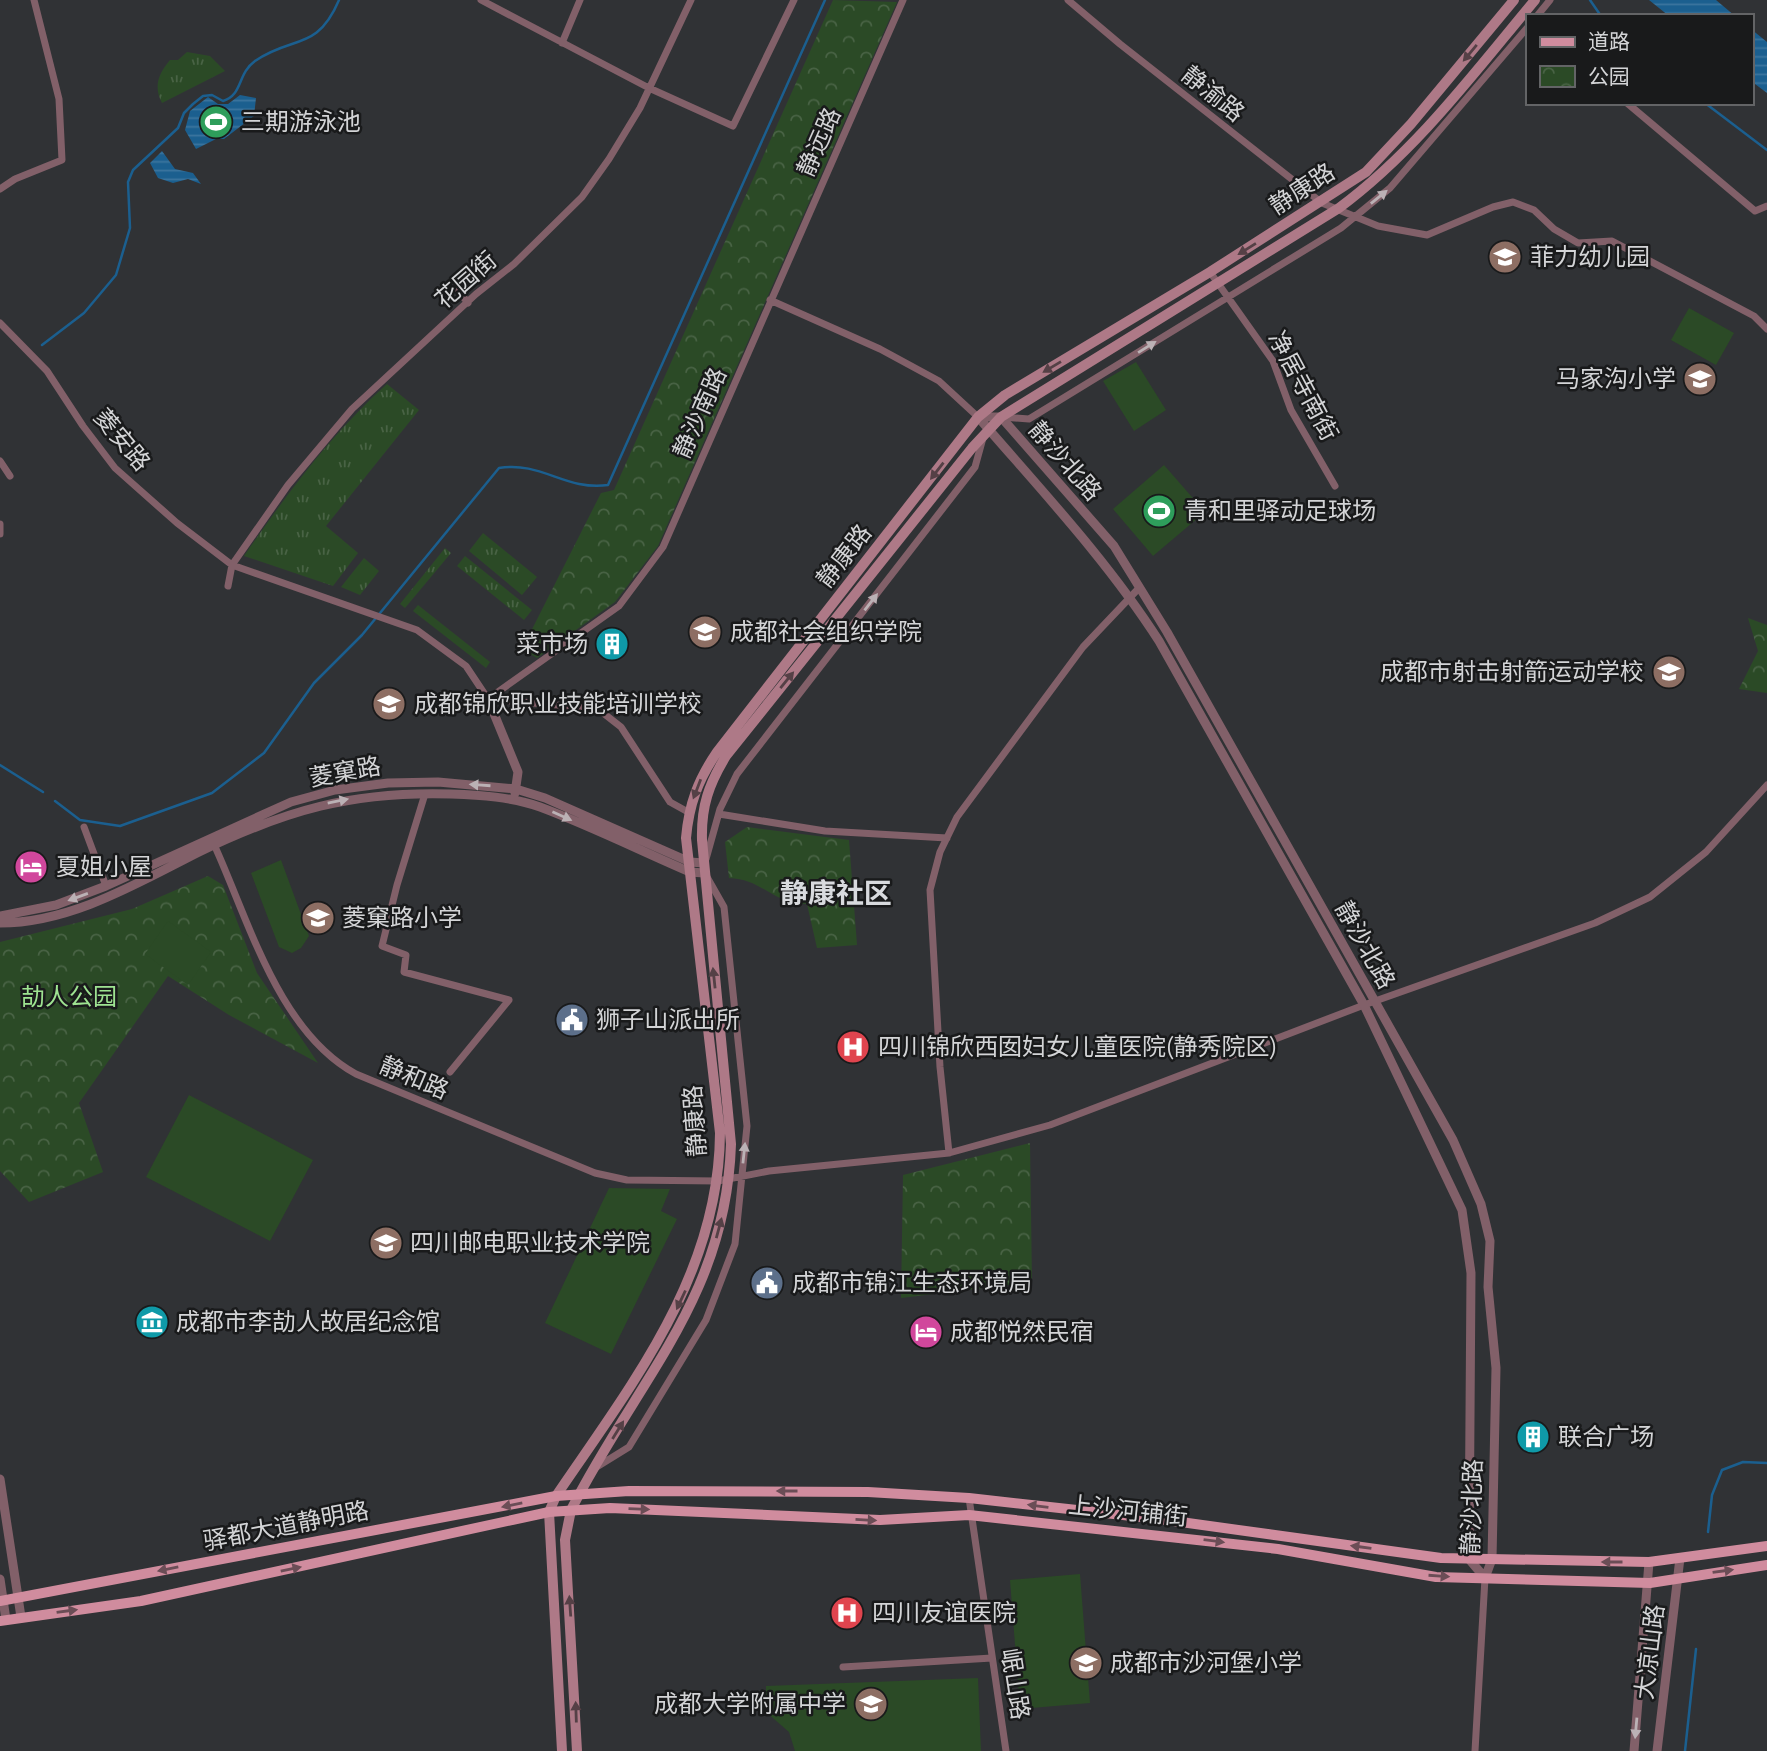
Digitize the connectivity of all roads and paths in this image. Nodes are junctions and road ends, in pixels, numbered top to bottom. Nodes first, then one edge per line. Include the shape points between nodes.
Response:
1 (34, 0) edge
2 (481, 0) edge
3 (580, 0) edge
4 (691, 0) edge
5 (794, 0) edge
6 (902, 0) edge
7 (1069, 0) edge
8 (1514, 0) edge
9 (1550, 0) edge
10 (1539, 14) edge
11 (1525, 16) edge
12 (1526, 29) edge
13 (562, 43) junction
14 (649, 88) junction
15 (1629, 105) edge
16 (0, 189) edge
17 (1322, 203) junction
18 (1767, 206) edge
19 (1339, 208) junction
20 (1356, 215) junction
21 (1210, 272) junction
22 (1218, 283) junction
23 (458, 290) dead end
24 (1228, 297) junction
25 (770, 300) junction
26 (468, 303) junction
27 (0, 323) edge
28 (1767, 329) edge
29 (978, 417) junction
30 (1001, 417) junction
31 (987, 433) junction
32 (0, 461) edge
33 (10, 476) dead end
34 (1335, 486) dead end
35 (0, 524) edge
36 (0, 534) edge
37 (232, 565) junction
38 (228, 586) dead end
39 (1139, 588) junction
40 (1131, 597) junction
41 (488, 699) junction
42 (1767, 785) edge
43 (516, 789) junction
44 (425, 793) junction
45 (514, 801) junction
46 (688, 812) junction
47 (719, 814) junction
48 (84, 827) dead end
49 (947, 838) junction
50 (213, 841) junction
51 (690, 867) junction
52 (704, 869) junction
53 (106, 886) junction
54 (0, 916) edge
55 (0, 923) edge
56 (1375, 1002) junction
57 (1364, 1005) junction
58 (450, 1072) dead end
59 (949, 1153) junction
60 (742, 1176) junction
61 (729, 1178) junction
62 (718, 1181) junction
63 (595, 1468) junction
64 (0, 1479) edge
65 (579, 1493) junction
66 (556, 1496) junction
67 (969, 1498) junction
68 (571, 1510) junction
69 (549, 1513) junction
70 (969, 1515) junction
71 (1767, 1546) edge
72 (1680, 1558) junction
73 (1469, 1559) junction
74 (1492, 1559) junction
75 (1649, 1562) junction
76 (1767, 1565) edge
77 (1679, 1577) junction
78 (1485, 1578) junction
79 (0, 1579) edge
80 (1650, 1583) junction
81 (18, 1597) junction
82 (2, 1600) edge
83 (21, 1617) junction
84 (3, 1620) edge
85 (992, 1658) junction
86 (843, 1667) dead end
87 (562, 1751) edge
88 (578, 1751) edge
89 (1006, 1751) edge
90 (1475, 1751) edge
91 (1634, 1751) edge
92 (1657, 1751) edge

1 - 16 street via 59,99 62,160
2 - 13 street
3 - 13 street
4 - 14 street, 花园街
5 - 14 street via 733,127
6 - 25 street, 静远路
7 - 17 street, 静渝路
8 -> 17 main road, 静康路 via 1366,172
9 - 10 street
11 - 19 main road, 静康路 via 1390,166
20 -> 12 street via 1390,188
13 - 14 street
14 - 26 street, 花园街 via 582,197
15 - 18 street via 1755,211
17 - 19 street, 静渝路
17 -> 21 main road, 静康路
19 - 20 street, 静渝路
19 - 22 main road, 静康路
20 - 24 street
20 - 28 street, 静渝路 via 1378,226 1427,235 1513,202 1534,210 1578,243 1612,241 1754,316
21 - 22 street, 净居寺南街
21 -> 29 main road, 静康路 via 1005,395
22 - 24 street, 净居寺南街
22 - 30 main road, 静康路
23 - 26 street
30 -> 24 street via 1029,419
24 - 34 street, 净居寺南街 via 1273,361 1291,410
25 - 29 street via 939,381
25 - 41 street, 静沙南路 via 663,547 619,606
26 - 37 street, 花园街 via 352,409 288,485
27 - 37 street, 菱安路 via 47,371 115,468
29 - 30 street, 静沙北路
29 - 31 street, 静沙北路
29 -> 46 main road, 静康路 via 717,752 698,783
30 - 31 main road, 静康路
30 - 39 street, 静沙北路 via 1114,546
31 - 40 street, 静沙北路
47 -> 31 street via 737,774 975,467
52 -> 31 main road, 静康路 via 701,813 726,756
32 - 33 street
35 - 36 street
37 - 38 street
37 - 41 street, 菱安路 via 416,630 466,666
39 - 40 street
39 - 56 street, 静沙北路
40 - 49 street via 1083,646 957,817
40 - 57 street, 静沙北路
41 - 43 street via 518,772
41 - 46 street via 598,709 621,727 670,802
42 - 56 street, 静和路 via 1706,852 1650,897 1595,923
43 - 45 street
43 -> 50 street, 菱窠路 via 438,782 335,790 291,802
43 - 51 street, 菱窠路
44 - 45 street, 菱窠路
50 -> 44 street, 菱窠路 via 299,809 363,796
44 - 58 street via 382,946 406,955 404,972 509,1000
45 -> 51 street, 菱窠路 via 538,806
46 - 51 main road, 静康路
47 - 49 street via 825,831
47 - 52 street
48 - 53 street
49 - 59 street via 930,890
50 - 53 street, 菱窠路
50 - 55 street, 菱窠路 via 108,898 23,923
50 - 62 street, 静和路 via 261,961 320,1050 336,1063 604,1176
51 - 52 street, 菱窠路
51 - 62 main road, 静康路 via 720,1133
60 -> 52 street via 747,1126 724,907
61 -> 52 main road, 静康路 via 731,1144
53 -> 54 street, 菱窠路 via 56,905
56 - 57 street, 静和路
56 - 74 street, 静沙北路 via 1452,1140 1481,1204 1490,1241 1488,1287 1496,1368
57 - 59 street, 静和路 via 1050,1125
57 - 73 street, 静沙北路 via 1462,1210 1471,1273
59 - 60 street, 静和路
60 - 61 street, 静和路
60 - 63 street via 735,1244 706,1320 629,1447
61 - 62 street, 静和路
63 -> 61 main road, 静康路 via 688,1313 711,1257
62 -> 66 main road, 静康路 via 702,1244 660,1342
63 - 65 main road, 静康路
64 - 81 street
65 - 66 main road, 驿都大道静明路
67 -> 65 main road, 上沙河铺街 via 855,1492
65 - 68 main road, 静康路
66 - 69 main road, 静康路
66 -> 81 main road, 驿都大道静明路
67 - 70 street, 岷山路
73 -> 67 main road, 上沙河铺街
68 - 69 main road, 驿都大道静明路
68 -> 70 main road, 上沙河铺街 via 880,1520
88 -> 68 main road, 静康路 via 565,1540
83 -> 69 main road, 驿都大道静明路 via 141,1601
69 - 87 main road
70 -> 78 main road, 上沙河铺街 via 1278,1549 1436,1577
70 - 85 street, 岷山路
71 - 72 main road, 上沙河铺街
72 - 75 main road, 上沙河铺街
72 - 77 street, 大凉山路
73 - 74 main road, 上沙河铺街
73 - 78 street, 静沙北路
75 -> 74 main road, 上沙河铺街
74 - 78 street, 静沙北路
75 - 80 street, 大凉山路
77 -> 76 main road, 上沙河铺街
77 - 80 main road, 上沙河铺街
77 - 92 street, 大凉山路
78 - 80 main road, 上沙河铺街
78 - 90 street
79 - 82 street
80 -> 91 street, 大凉山路
81 - 82 main road, 驿都大道静明路
81 - 83 street
82 - 84 street
83 - 84 main road, 驿都大道静明路
85 - 86 street
85 - 89 street, 岷山路

